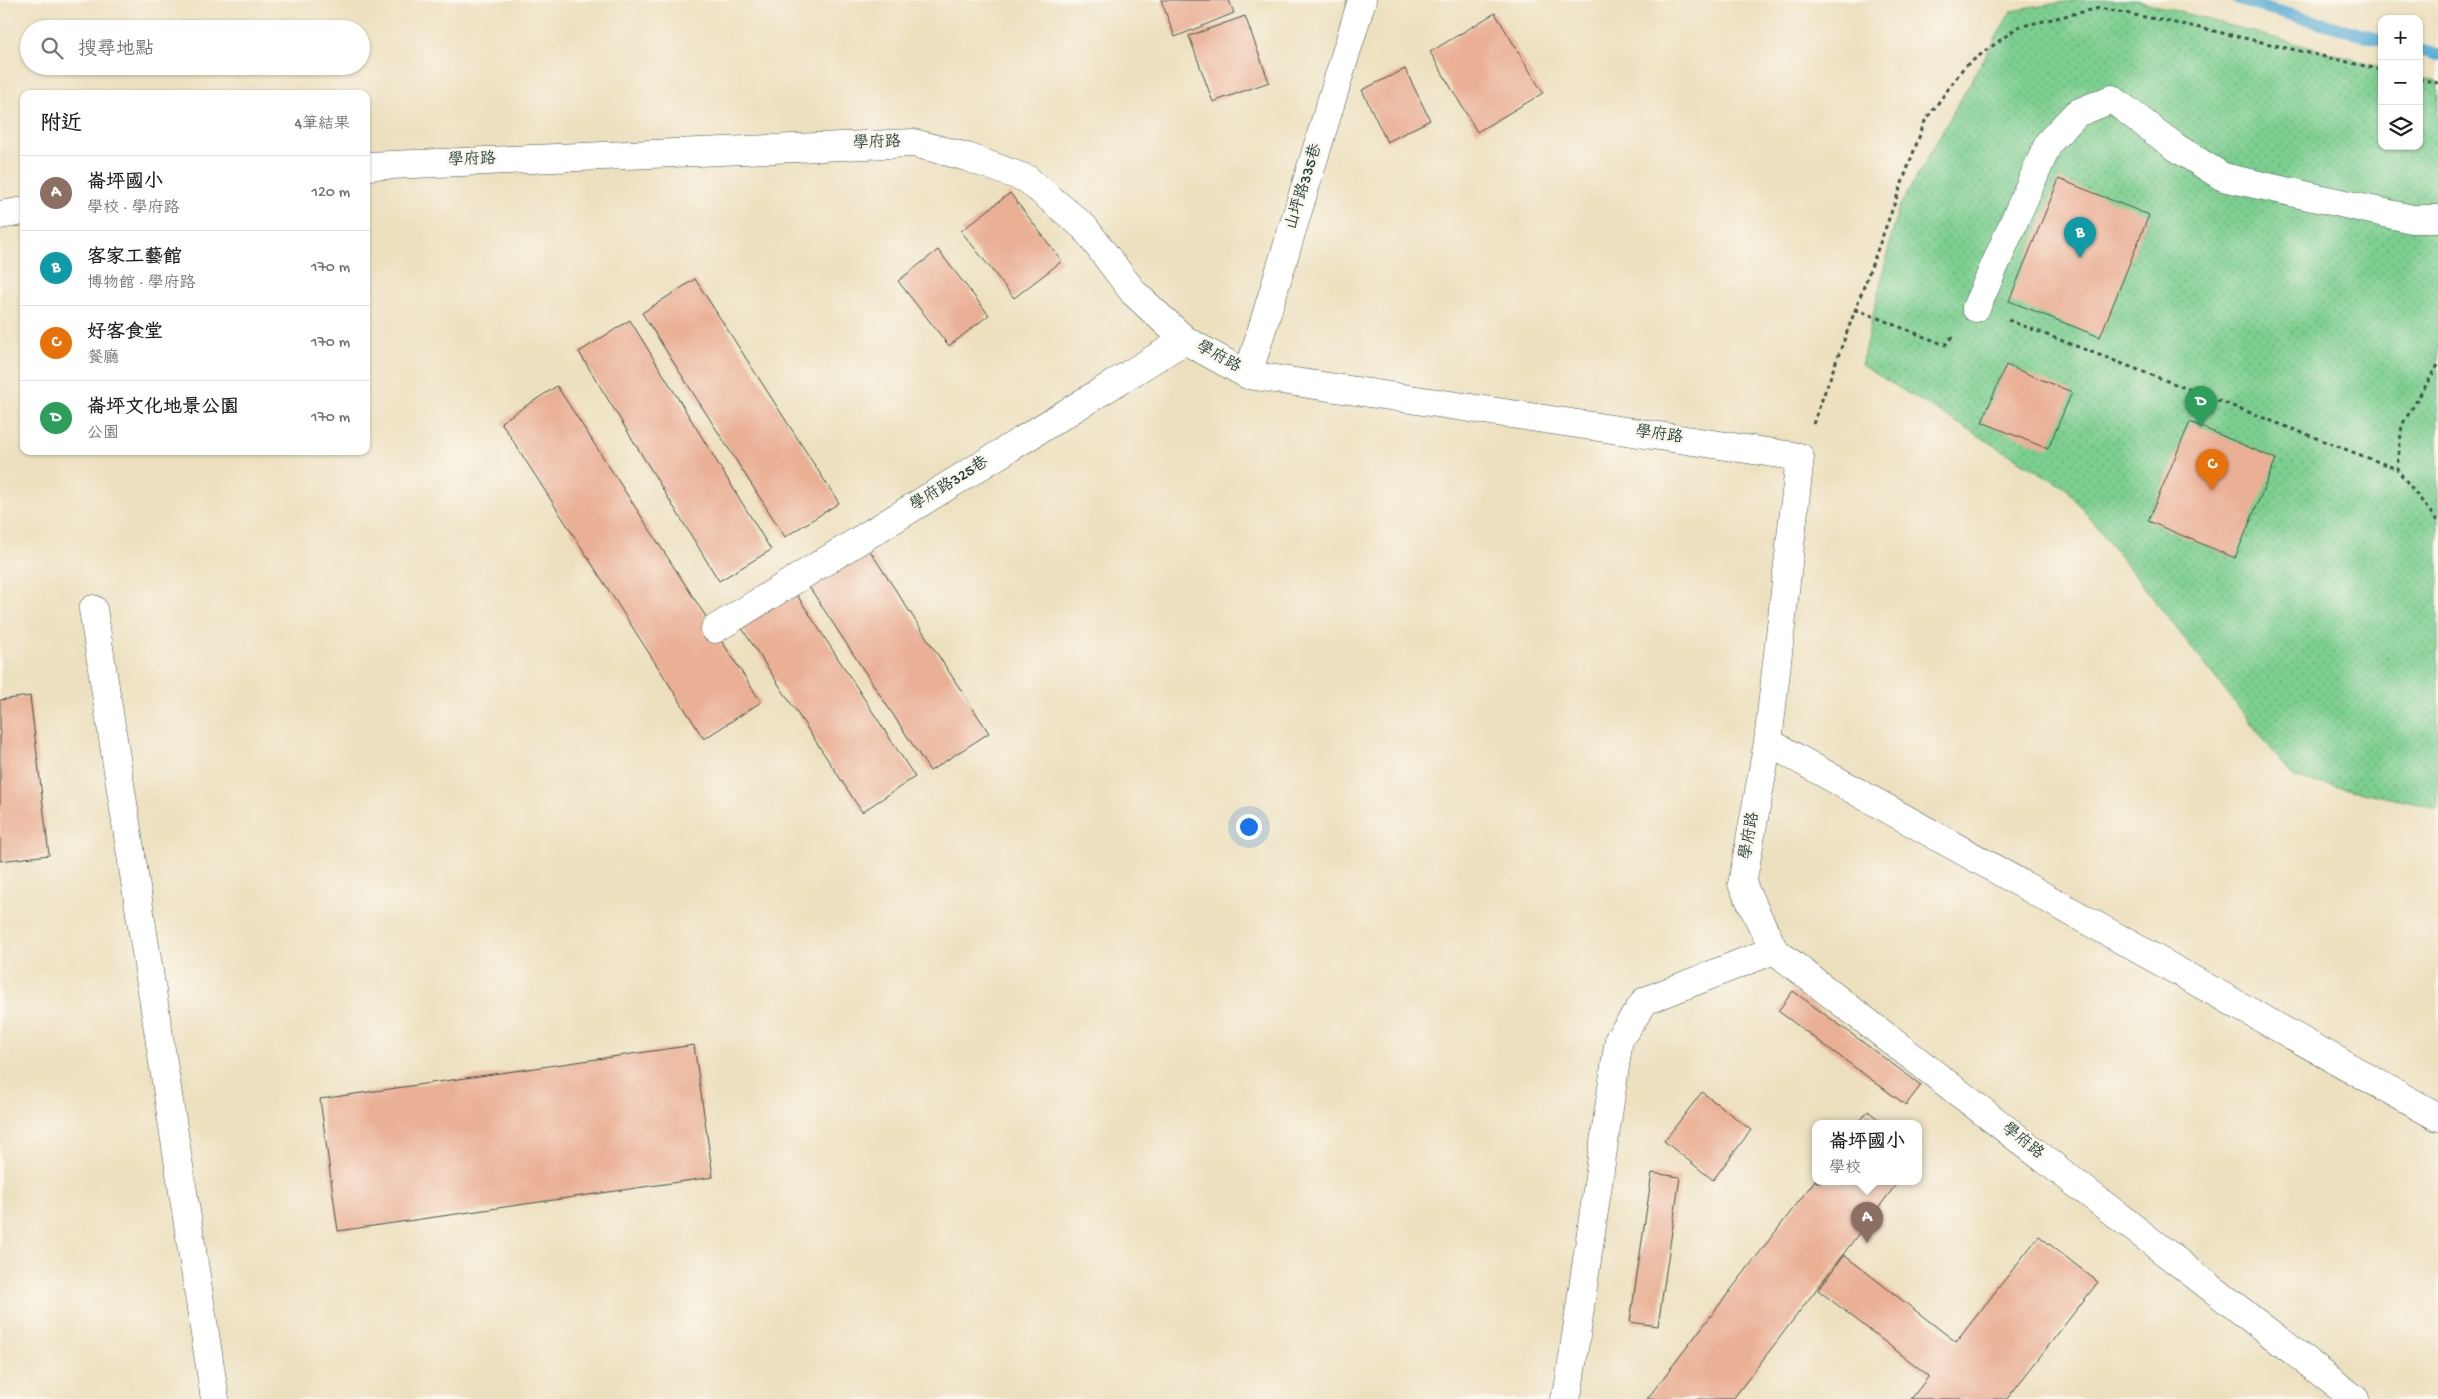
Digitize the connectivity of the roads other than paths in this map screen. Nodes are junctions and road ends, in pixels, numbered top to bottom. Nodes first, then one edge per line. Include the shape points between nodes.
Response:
1 (1362, 0) edge
2 (370, 166) edge
3 (20, 212) edge
4 (0, 215) edge
5 (2438, 219) edge
6 (1976, 308) road end
7 (1185, 340) junction
8 (1248, 375) junction
9 (93, 609) dead end
10 (715, 629) dead end
11 (1768, 742) junction
12 (1774, 950) junction
13 (2438, 1117) edge
14 (215, 1399) edge
15 (1564, 1399) edge
16 (2355, 1399) edge

1 - 8 street, 山坪路335巷
2 - 7 street, 學府路 via 914,143 967,157 1027,179 1084,227 1134,293
3 - 4 street
5 - 6 street via 2412,219 2223,178 2112,99 2078,113 2049,142
7 - 8 street, 學府路
7 - 10 street, 學府路325巷
8 - 11 street, 學府路 via 1800,457
9 - 14 street
11 - 12 street, 學府路 via 1742,884
11 - 13 street
12 - 15 street via 1645,1000 1619,1039 1568,1391
12 - 16 street, 學府路

